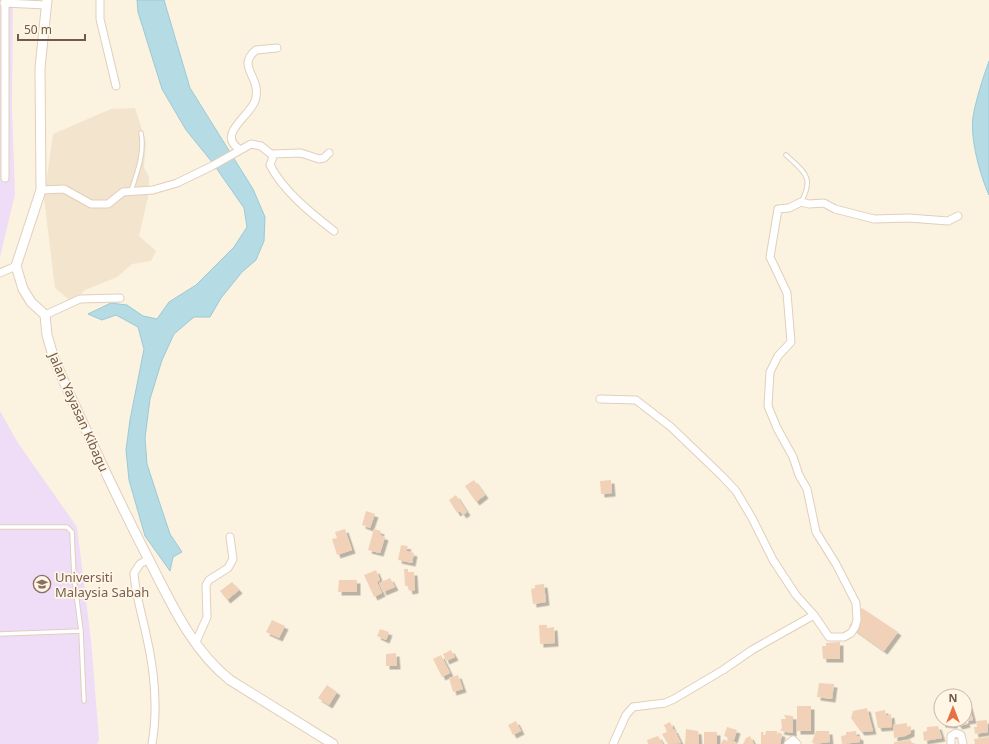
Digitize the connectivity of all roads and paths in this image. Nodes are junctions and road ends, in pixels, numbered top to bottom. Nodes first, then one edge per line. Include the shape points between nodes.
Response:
1 (100, 0) edge
2 (4, 2) edge
3 (47, 2) edge
4 (277, 48) dead end
5 (116, 86) dead end
6 (140, 133) dead end
7 (236, 151) junction
8 (329, 153) dead end
9 (274, 154) junction
10 (786, 155) dead end
11 (2, 178) edge
12 (41, 190) junction
13 (131, 191) junction
14 (801, 202) junction
15 (958, 216) dead end
16 (334, 231) dead end
17 (16, 266) junction
18 (0, 272) edge
19 (120, 298) dead end
20 (45, 315) junction
21 (600, 399) dead end
22 (0, 527) edge
23 (230, 536) dead end
24 (149, 559) junction
25 (814, 615) junction
26 (81, 631) junction
27 (0, 634) edge
28 (196, 642) junction
29 (84, 701) dead end
30 (152, 744) edge
31 (333, 744) edge
32 (612, 744) edge
33 (788, 744) edge
34 (797, 744) edge
35 (951, 744) edge
36 (963, 744) edge

1 - 5 street via 100,19
2 - 3 street
2 - 11 street
3 - 12 street via 40,68
4 - 7 street via 256,50 249,58 247,68 257,88 251,108 231,134
6 - 13 lane via 142,146 139,166
7 - 9 street via 255,144
7 - 13 street via 212,166 164,187
8 - 9 street via 319,160 302,153
9 - 16 street via 270,165 284,185
10 - 14 lane via 807,175 808,189
12 - 13 street via 64,189 91,204 103,205 111,203 123,192
12 - 17 street
14 - 15 street via 824,203 835,209 874,219 948,221
14 - 25 street via 778,209 773,228 770,257 787,293 791,342 778,356 770,372 768,406 807,489 816,532 856,603 857,620 852,633 834,638 828,636
17 - 18 street
17 - 20 street via 23,289 31,302
19 - 20 street via 80,299
20 - 24 street, Jalan Yayasan Kibagu via 47,335 54,359 125,514
21 - 25 street via 636,400 671,427 723,477 736,491 780,572
22 - 26 lane via 67,527 71,530
23 - 28 street via 233,559 228,568 209,580 206,585 207,617
24 - 28 street, Jalan Yayasan Kibagu via 167,596
24 - 30 street via 140,564 134,573 147,636 153,686 155,713
25 - 32 street via 674,699 665,703 633,707 626,715
26 - 27 lane
26 - 29 lane
28 - 31 street, Jalan Yayasan Kibagu via 213,665 230,680
33 - 34 street via 793,740
35 - 36 street via 951,736 956,733 961,734

